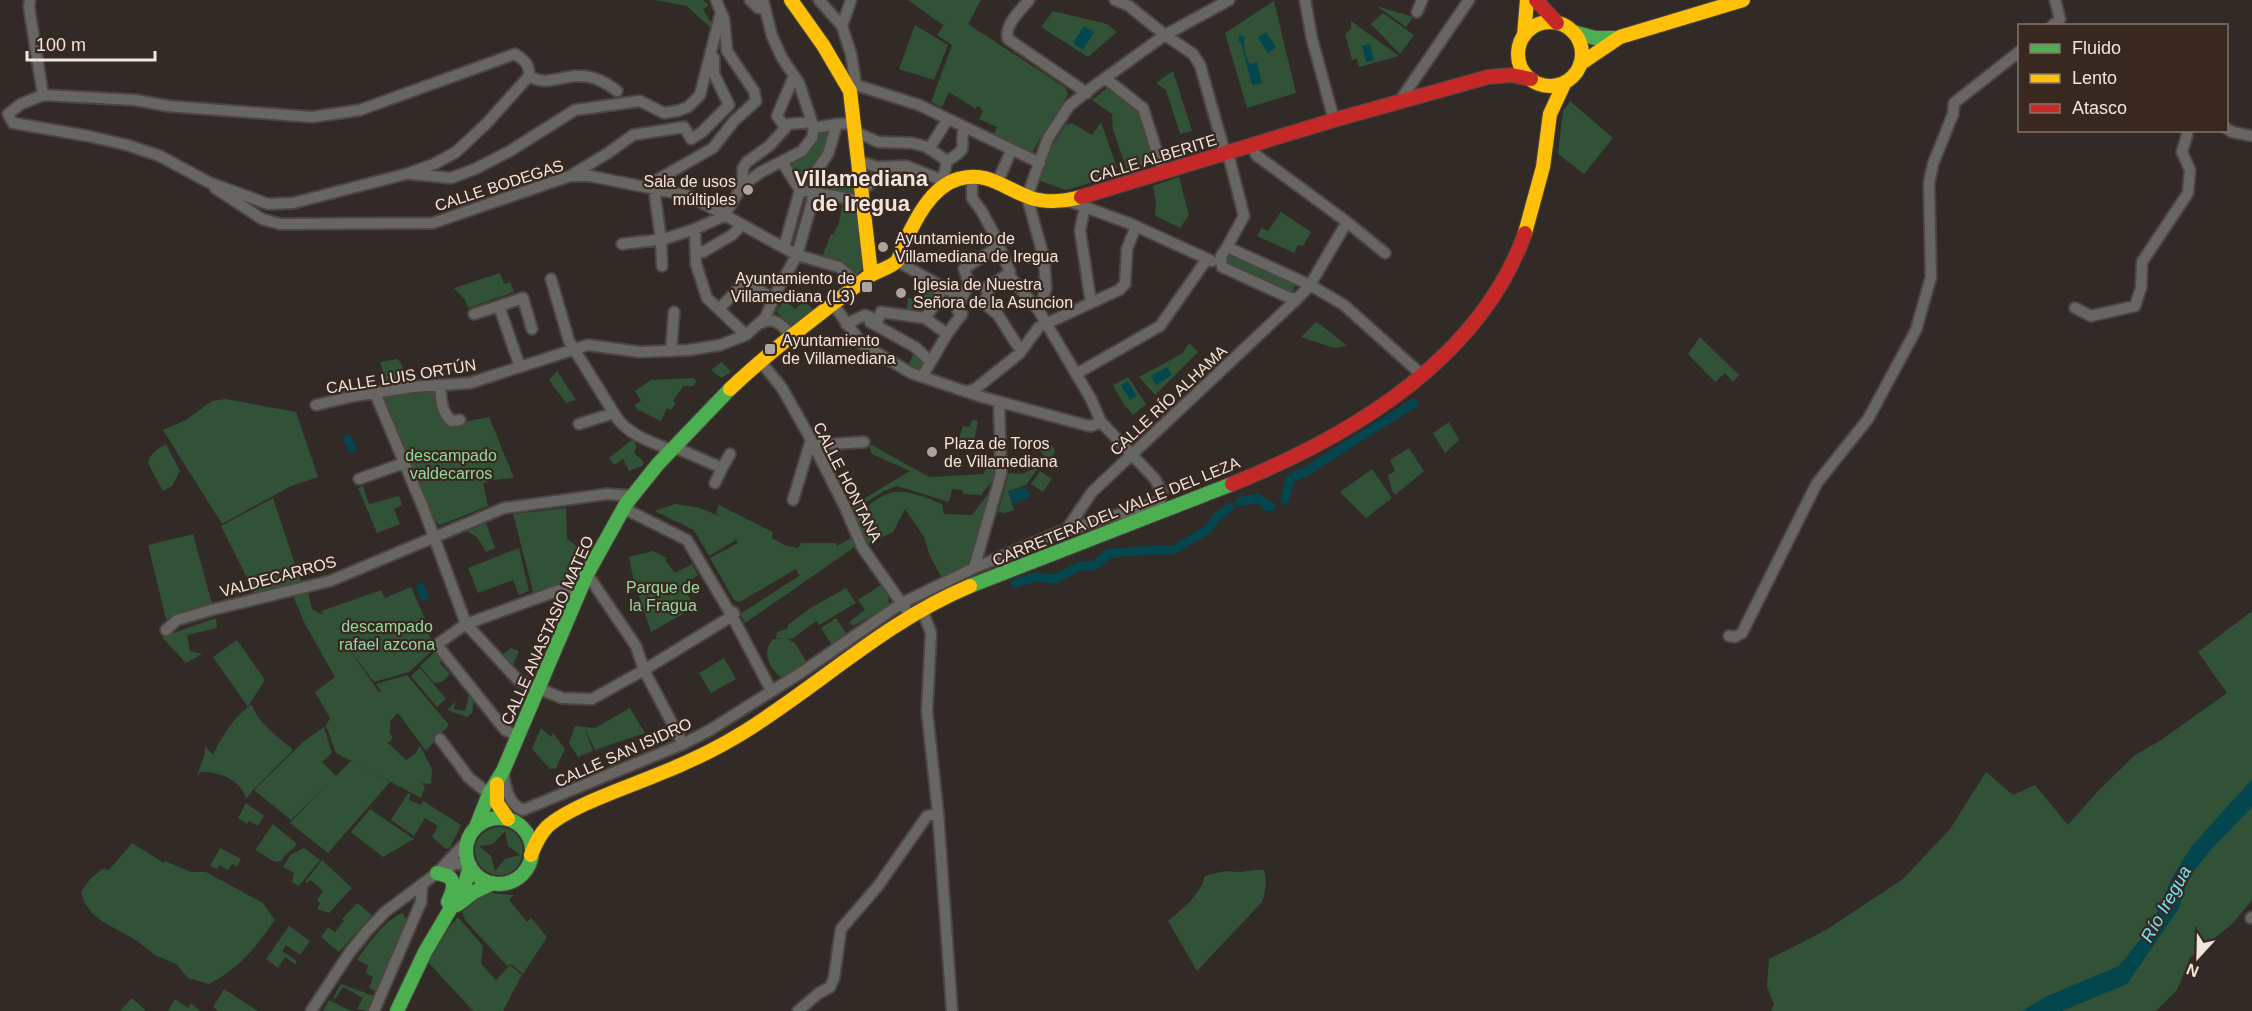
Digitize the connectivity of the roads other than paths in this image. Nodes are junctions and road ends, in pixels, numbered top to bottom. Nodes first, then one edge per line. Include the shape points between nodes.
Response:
1 (30, 0) edge
2 (716, 0) edge
3 (750, 0) edge
4 (791, 0) edge
5 (819, 0) edge
6 (851, 0) edge
7 (1029, 0) edge
8 (1115, 0) edge
9 (1229, 0) edge
10 (1305, 0) edge
11 (1422, 0) edge
12 (1469, 0) edge
13 (1527, 0) edge
14 (1536, 0) edge
15 (1743, 0) edge
16 (2055, 0) edge
17 (766, 3) edge
18 (721, 12) junction
19 (1417, 12) dead end
20 (1557, 23) junction
21 (2059, 23) edge
22 (842, 26) junction
23 (1573, 32) junction
24 (1165, 35) junction
25 (1524, 36) junction
26 (1620, 38) junction
27 (714, 43) junction
28 (1519, 49) junction
29 (2018, 52) edge
30 (1580, 64) junction
31 (529, 76) junction
32 (794, 76) junction
33 (1488, 77) junction
34 (1105, 78) junction
35 (1533, 80) junction
36 (1565, 82) junction
37 (853, 88) junction
38 (617, 91) dead end
39 (1087, 93) junction
40 (43, 94) junction
41 (1398, 102) junction
42 (4, 111) edge
43 (948, 119) junction
44 (1334, 120) junction
45 (1548, 121) junction
46 (837, 124) junction
47 (813, 125) junction
48 (785, 127) junction
49 (855, 127) junction
50 (964, 128) junction
51 (2228, 129) edge
52 (2186, 132) edge
53 (2252, 136) edge
54 (1252, 145) junction
55 (929, 148) junction
56 (1011, 151) junction
57 (1225, 153) junction
58 (858, 161) junction
59 (947, 161) junction
60 (782, 162) junction
61 (1040, 163) junction
62 (888, 167) junction
63 (1163, 171) junction
64 (406, 174) junction
65 (570, 176) junction
66 (972, 176) junction
67 (998, 181) junction
68 (208, 182) junction
69 (941, 183) junction
70 (742, 186) junction
71 (650, 187) junction
72 (806, 191) junction
73 (1028, 197) junction
74 (862, 199) junction
75 (1063, 199) junction
76 (1085, 207) junction
77 (724, 216) junction
78 (1347, 222) junction
79 (742, 225) junction
80 (1136, 226) junction
81 (695, 230) junction
82 (661, 240) junction
83 (622, 243) dead end
84 (784, 247) junction
85 (998, 247) junction
86 (696, 250) junction
87 (1224, 251) junction
88 (1385, 253) dead end
89 (797, 255) junction
90 (1210, 260) junction
91 (897, 261) junction
92 (662, 266) dead end
93 (1222, 267) junction
94 (871, 274) junction
95 (1008, 274) junction
96 (1295, 278) junction
97 (552, 279) dead end
98 (859, 284) junction
99 (969, 284) junction
100 (1310, 285) junction
101 (942, 288) junction
102 (986, 288) junction
103 (1299, 296) junction
104 (962, 298) junction
105 (773, 299) junction
106 (1091, 303) junction
107 (833, 304) junction
108 (499, 306) junction
109 (2075, 308) dead end
110 (719, 309) junction
111 (1039, 311) junction
112 (674, 312) dead end
113 (474, 314) dead end
114 (926, 318) junction
115 (1046, 323) junction
116 (761, 324) junction
117 (846, 324) junction
118 (876, 325) junction
119 (532, 329) dead end
120 (947, 334) junction
121 (746, 335) junction
122 (791, 335) junction
123 (1022, 348) junction
124 (573, 349) junction
125 (671, 351) junction
126 (760, 361) junction
127 (931, 363) junction
128 (520, 367) junction
129 (1076, 374) junction
130 (1422, 375) junction
131 (922, 377) junction
132 (441, 385) junction
133 (968, 391) junction
134 (375, 393) junction
135 (999, 402) junction
136 (316, 405) dead end
137 (614, 413) junction
138 (460, 420) dead end
139 (1101, 422) junction
140 (579, 424) dead end
141 (864, 442) dead end
142 (812, 443) junction
143 (673, 448) junction
144 (730, 454) dead end
145 (1132, 455) junction
146 (404, 463) junction
147 (722, 468) junction
148 (359, 479) dead end
149 (715, 483) dead end
150 (793, 500) dead end
151 (627, 502) junction
152 (1056, 534) junction
153 (433, 537) junction
154 (974, 568) junction
155 (587, 574) junction
156 (580, 590) junction
157 (902, 603) junction
158 (916, 612) junction
159 (732, 616) junction
160 (466, 624) junction
161 (166, 630) dead end
162 (1729, 636) dead end
163 (644, 670) junction
164 (538, 688) junction
165 (771, 690) junction
166 (518, 736) junction
167 (440, 739) dead end
168 (683, 744) junction
169 (496, 788) junction
170 (938, 813) junction
171 (565, 815) junction
172 (513, 822) junction
173 (476, 827) junction
174 (468, 840) junction
175 (531, 855) junction
176 (469, 865) junction
177 (439, 871) junction
178 (493, 883) junction
179 (422, 884) junction
180 (452, 909) junction
181 (425, 952) junction
182 (311, 1011) edge
183 (374, 1011) edge
184 (397, 1011) edge
185 (798, 1011) edge
186 (952, 1011) edge

1 - 40 street
2 - 18 street
3 - 17 street via 758,8
4 - 37 main road
5 - 22 street
6 - 22 street
7 - 39 street via 1009,25 1008,39
8 - 24 street via 1129,6
9 - 24 street
10 - 44 street
11 - 19 street
12 - 41 street
13 - 25 main road
14 - 20 main road
15 - 26 main road
16 - 21 street
17 - 32 street via 772,36
18 - 27 street
18 - 71 street via 727,51 754,91 756,101 713,148
20 - 23 main road
20 - 25 main road via 1542,23
22 - 37 street via 851,54
23 - 26 main road via 1595,38
23 - 30 main road via 1581,47
24 - 34 street
24 - 57 street via 1193,54 1200,65
25 - 28 main road
26 - 30 main road
27 - 64 street via 700,95 688,107 664,112 640,101 575,110 475,169 451,178
27 - 65 street via 714,74 729,105 702,132 691,139 684,127 633,135
28 - 33 main road, CALLE ALBERITE
28 - 35 main road via 1520,62
29 - 162 street via 1954,103 1929,183 1931,277 1917,330 1868,419 1817,483 1742,633
30 - 36 main road
31 - 38 street via 541,81 577,76 596,79
31 - 40 street via 530,68 514,54 360,110 312,117
31 - 64 street via 456,152
32 - 47 street
32 - 48 street via 777,116
33 - 35 main road, CALLE ALBERITE via 1511,75
33 - 41 main road, CALLE ALBERITE
34 - 39 street
34 - 63 street via 1143,108
35 - 36 main road via 1551,85
35 - 45 main road, CARRETERA DEL VALLE DEL LEZA
36 - 45 main road, CARRETERA DEL VALLE DEL LEZA
37 - 43 street via 920,105
37 - 49 main road
39 - 61 street via 1062,114 1045,144
40 - 42 street
41 - 44 main road, CALLE ALBERITE
42 - 68 street via 13,123 88,136 160,156
43 - 50 street
43 - 55 street
44 - 54 main road, CALLE ALBERITE
45 - 130 main road, CARRETERA DEL VALLE DEL LEZA via 1545,161 1535,205 1507,276 1459,342
46 - 47 street
46 - 49 street
46 - 72 street via 828,154
47 - 48 street
47 - 60 street via 812,138 802,151
48 - 70 street via 747,162
49 - 55 street via 878,142
49 - 58 main road
50 - 56 street
50 - 59 street via 963,149
51 - 53 street
52 - 109 street via 2182,152 2190,170 2188,193 2142,262 2141,288 2135,306 2091,316
54 - 57 main road, CALLE ALBERITE
54 - 78 street via 1256,155
55 - 59 street
56 - 61 street
56 - 67 street
57 - 63 main road, CALLE ALBERITE
57 - 87 street via 1244,216
58 - 62 street
58 - 74 main road
59 - 69 street
60 - 70 street
60 - 72 street
61 - 73 street
62 - 69 street via 906,166
62 - 74 street via 865,188
63 - 75 main road, CALLE ALBERITE
64 - 68 street via 293,203 268,204
65 - 68 street, CALLE BODEGAS via 433,223 280,224 262,219
65 - 71 street, CALLE BODEGAS
66 - 67 main road, CALLE ALBERITE
66 - 69 main road, CALLE ALBERITE
66 - 85 street via 972,198
67 - 73 main road, CALLE ALBERITE
69 - 91 main road via 910,229
70 - 77 street
71 - 77 street, CALLE BODEGAS via 690,196
71 - 82 street
72 - 74 street
72 - 84 street
72 - 89 street, CALLE LUIS ORTÚN via 812,202
73 - 75 main road, CALLE ALBERITE
73 - 111 street via 1044,258 1046,288
74 - 94 main road
75 - 76 street
76 - 80 street
76 - 106 street via 1080,230
77 - 79 street, CALLE BODEGAS
77 - 81 street
78 - 88 street
78 - 100 street
79 - 84 street, CALLE BODEGAS
79 - 86 street via 703,252
80 - 90 street
80 - 106 street via 1127,249 1125,284
81 - 82 street
81 - 86 street
82 - 83 street
82 - 92 street
84 - 89 street, CALLE BODEGAS
85 - 95 street
85 - 99 street via 964,269
86 - 110 street via 696,264 707,298
87 - 90 street via 1218,260
87 - 93 street
87 - 96 street
89 - 98 street, CALLE BODEGAS via 839,267
89 - 105 street, CALLE LUIS ORTÚN
90 - 93 street
90 - 129 street via 1160,326
91 - 94 main road
91 - 101 street
93 - 103 street via 1290,298
94 - 98 main road, CALLE ANASTASIO MATEO
95 - 102 street
95 - 111 street
96 - 100 street
96 - 103 street via 1304,289
97 - 124 street
98 - 107 main road, CALLE ANASTASIO MATEO
99 - 102 street
99 - 104 street
100 - 103 street, CALLE RÍO ALHAMA
100 - 130 street via 1344,305
101 - 104 street
101 - 114 street
102 - 123 street via 984,303
103 - 145 street, CALLE RÍO ALHAMA
104 - 120 street via 958,311 962,314
105 - 110 street via 746,281
105 - 116 street, CALLE LUIS ORTÚN
106 - 115 street
107 - 117 street
107 - 122 main road, CALLE ANASTASIO MATEO
108 - 113 street
108 - 119 street via 523,298
108 - 128 street
110 - 121 street
111 - 115 street
112 - 125 street
114 - 118 street via 881,312
114 - 120 street
115 - 123 street
115 - 129 street
116 - 121 street, CALLE LUIS ORTÚN
116 - 122 street via 775,320
117 - 118 street via 865,315
117 - 131 street via 862,344 879,356
118 - 127 street via 915,347
120 - 127 street
121 - 125 street, CALLE LUIS ORTÚN via 720,345
122 - 126 main road, CALLE ANASTASIO MATEO
123 - 133 street via 1010,362
124 - 125 street, CALLE LUIS ORTÚN via 588,345
124 - 128 street, CALLE LUIS ORTÚN
124 - 137 street
126 - 142 street, CALLE HONTANA via 782,388
126 - 143 main road, CALLE ANASTASIO MATEO
127 - 131 street
128 - 132 street, CALLE LUIS ORTÚN via 470,383
129 - 139 street
130 - 158 main road, CARRETERA DEL VALLE DEL LEZA via 1372,413 1291,458 1021,565
131 - 133 street
132 - 134 street, CALLE LUIS ORTÚN
132 - 138 street via 444,413 451,421
133 - 135 street
134 - 136 street, CALLE LUIS ORTÚN
134 - 146 street
135 - 139 street via 1084,426
135 - 154 street via 1001,474
137 - 140 street
137 - 143 street via 635,434
139 - 145 street
141 - 142 street
142 - 150 street
142 - 157 street, CALLE HONTANA via 862,547
143 - 147 street
143 - 151 main road, CALLE ANASTASIO MATEO
144 - 147 street
145 - 152 street, CALLE RÍO ALHAMA via 1092,492 1067,529
145 - 152 street via 1155,479 1162,493 1160,500
146 - 148 street
146 - 153 street
147 - 149 street
151 - 153 street, VALDECARROS via 607,494 504,508
151 - 155 main road, CALLE ANASTASIO MATEO
151 - 159 street via 687,540
152 - 154 street, CALLE SAN ISIDRO
153 - 160 street
153 - 161 street, VALDECARROS via 330,581 211,610 177,621
154 - 157 street, CALLE SAN ISIDRO
155 - 156 main road, CALLE ANASTASIO MATEO
155 - 163 street via 632,639
156 - 160 street via 565,588
156 - 164 main road, CALLE ANASTASIO MATEO
157 - 158 street, CALLE HONTANA
157 - 165 street, CALLE SAN ISIDRO
158 - 170 street, CALLE HONTANA via 932,633 927,711
158 - 171 main road, CARRETERA DEL VALLE DEL LEZA via 715,750
159 - 163 street
159 - 165 street
160 - 164 street via 518,680
160 - 166 street via 438,646 505,730
163 - 164 street via 592,699 562,698
163 - 168 street
164 - 166 main road, CALLE ANASTASIO MATEO
165 - 168 street, CALLE SAN ISIDRO
166 - 169 main road, CALLE ANASTASIO MATEO
167 - 169 street via 469,778
168 - 169 street, CALLE SAN ISIDRO via 523,810 513,803 505,785
169 - 172 main road
169 - 173 main road, CALLE ANASTASIO MATEO
170 - 185 street via 927,816 878,886 841,929 830,987
170 - 186 street, CALLE HONTANA
171 - 172 main road
171 - 175 main road via 546,827
172 - 173 main road via 488,820
172 - 175 main road via 529,838
173 - 174 main road
174 - 176 main road
174 - 177 street
175 - 178 main road via 522,874 514,880
176 - 177 street via 456,864
176 - 178 main road
176 - 180 main road via 465,884
177 - 179 street
177 - 181 main road via 453,881 454,892
178 - 180 main road
179 - 182 street via 367,931
179 - 183 street via 421,902
180 - 181 main road
181 - 184 main road

